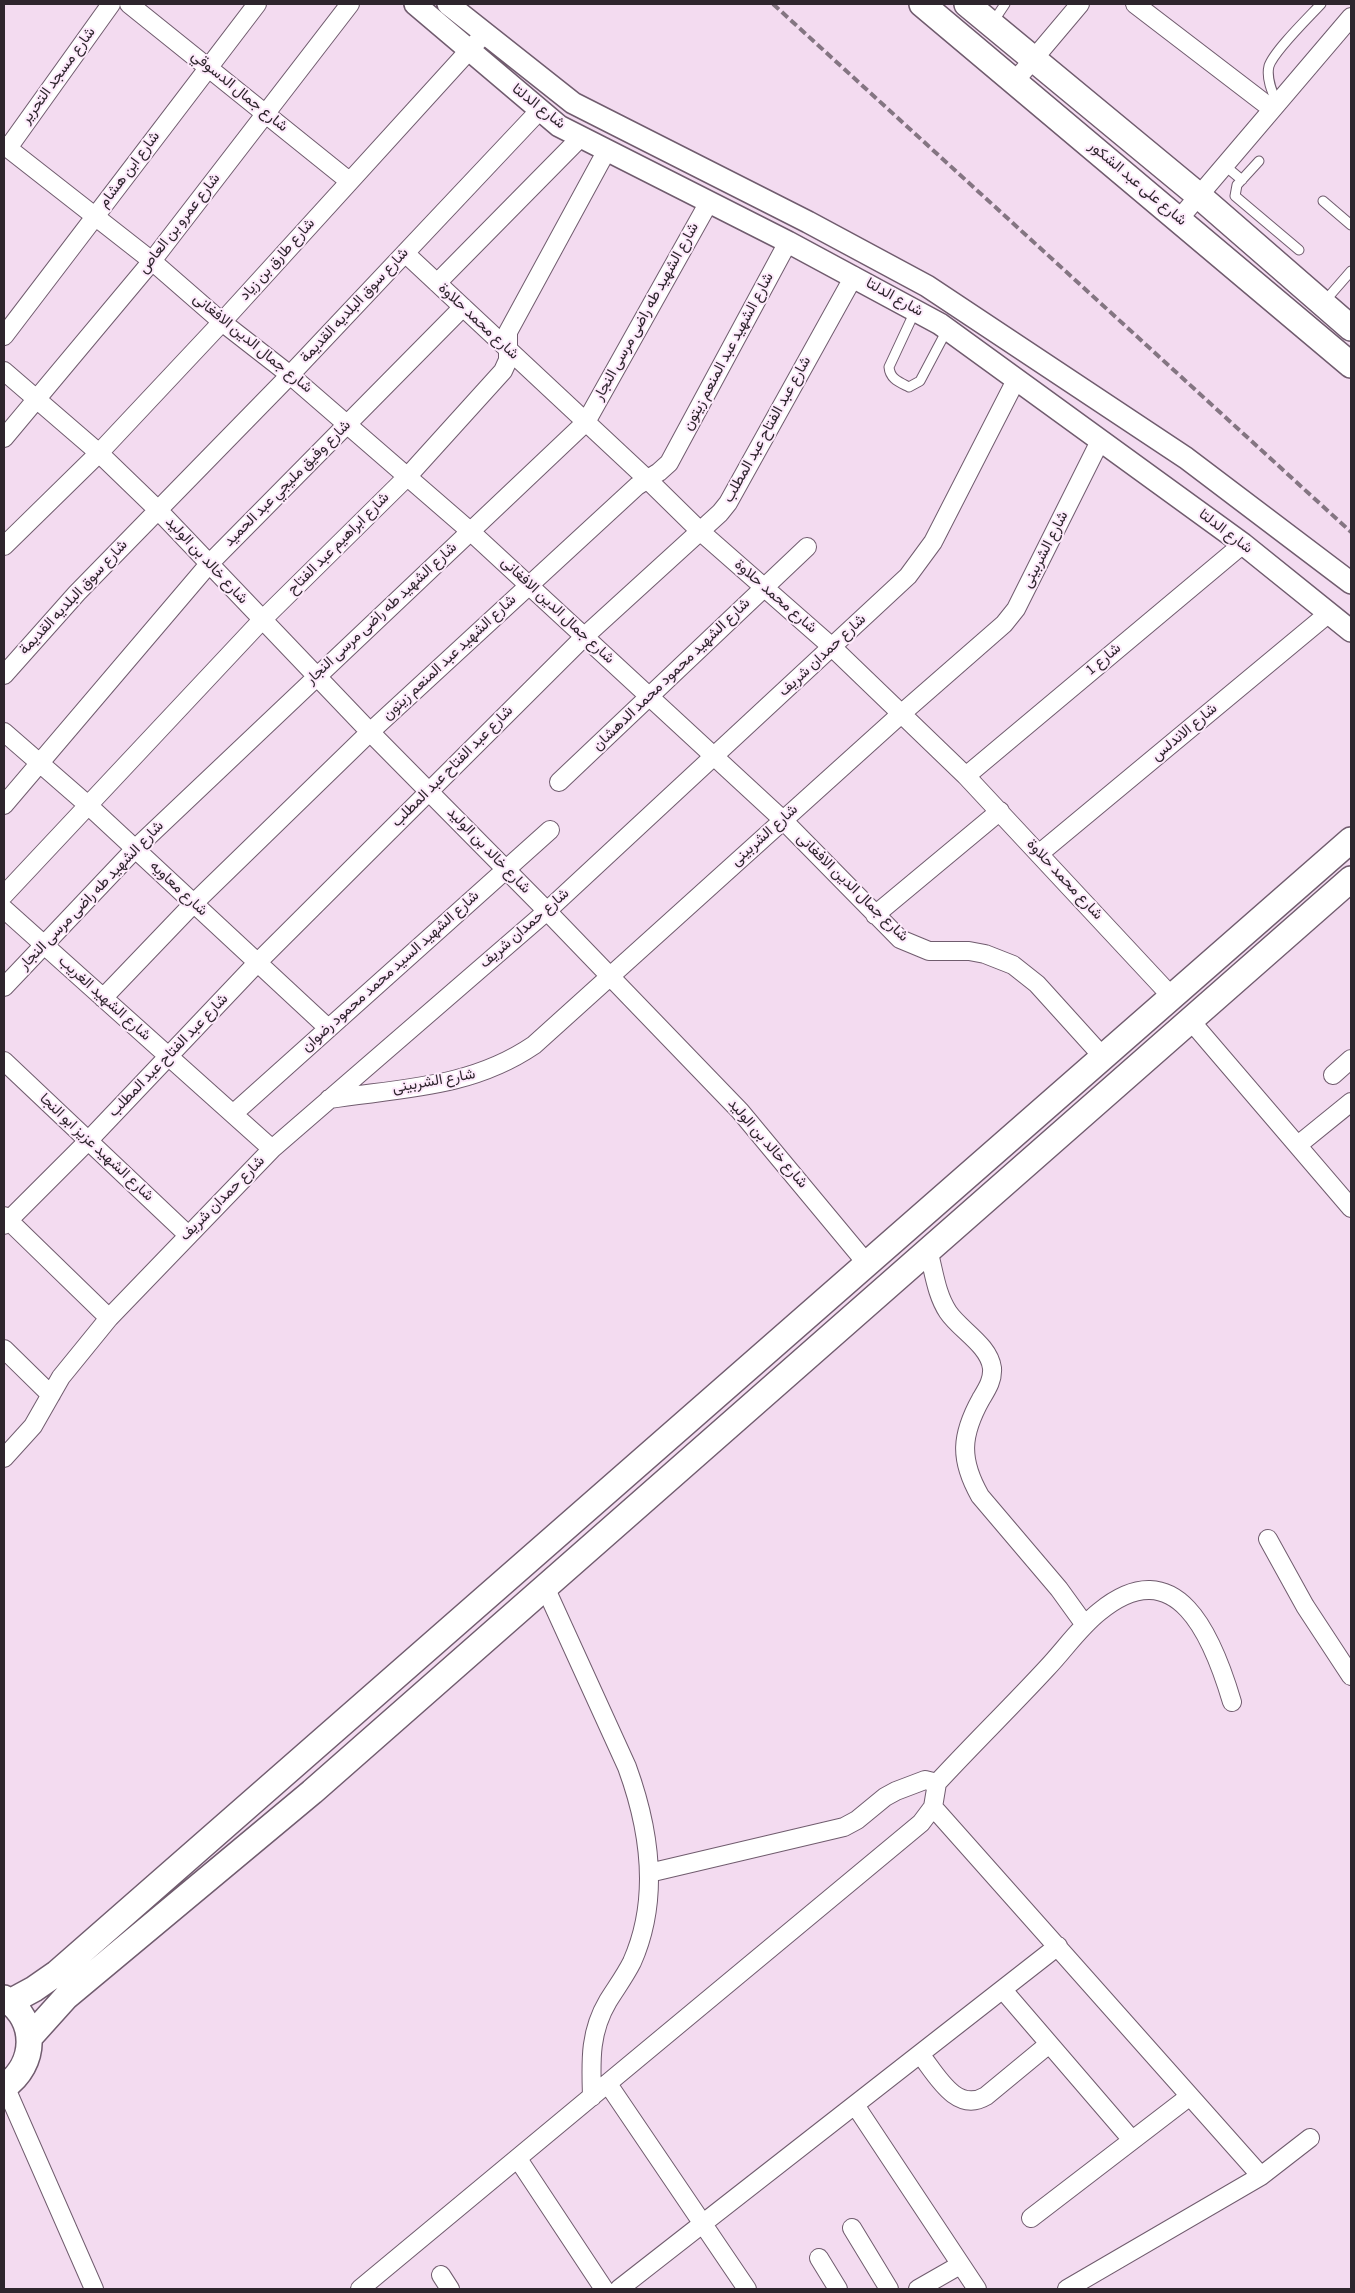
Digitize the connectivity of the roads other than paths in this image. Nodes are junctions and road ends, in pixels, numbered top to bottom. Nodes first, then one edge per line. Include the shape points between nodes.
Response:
1 (111, 4) edge
2 (129, 4) edge
3 (257, 4) edge
4 (350, 4) edge
5 (415, 4) edge
6 (448, 4) edge
7 (922, 4) edge
8 (967, 4) edge
9 (1005, 4) edge
10 (1080, 4) edge
11 (1135, 4) edge
12 (1321, 4) edge
13 (1351, 17) edge
14 (991, 24) junction
15 (484, 34) junction
16 (470, 51) junction
17 (1034, 59) junction
18 (208, 68) junction
19 (1015, 81) junction
20 (1275, 106) junction
21 (539, 111) junction
22 (265, 114) junction
23 (581, 138) junction
24 (6, 147) edge
25 (607, 150) junction
26 (1259, 161) dead end
27 (1224, 165) junction
28 (1242, 180) junction
29 (349, 181) junction
30 (1198, 196) junction
31 (1323, 201) dead end
32 (709, 202) junction
33 (95, 216) junction
34 (1179, 218) junction
35 (1351, 225) edge
36 (788, 242) junction
37 (1299, 250) dead end
38 (405, 253) junction
39 (152, 261) junction
40 (1351, 271) edge
41 (854, 276) junction
42 (437, 283) junction
43 (927, 286) junction
44 (952, 302) junction
45 (1322, 304) junction
46 (463, 307) junction
47 (916, 309) junction
48 (222, 322) junction
49 (944, 326) junction
50 (1351, 328) edge
51 (4, 336) edge
52 (1016, 346) junction
53 (507, 348) junction
54 (1351, 365) edge
55 (4, 371) edge
56 (290, 375) junction
57 (1009, 375) junction
58 (37, 400) junction
59 (586, 422) junction
60 (348, 423) junction
61 (4, 438) edge
62 (1100, 441) junction
63 (99, 453) junction
64 (408, 476) junction
65 (647, 479) junction
66 (158, 510) junction
67 (470, 530) junction
68 (701, 532) junction
69 (1242, 544) junction
70 (4, 546) edge
71 (807, 547) dead end
72 (209, 564) junction
73 (1351, 583) edge
74 (528, 585) junction
75 (765, 587) junction
76 (1329, 613) junction
77 (262, 620) junction
78 (1351, 631) edge
79 (585, 636) junction
80 (832, 647) junction
81 (4, 675) edge
82 (316, 676) junction
83 (649, 696) junction
84 (901, 714) junction
85 (4, 732) edge
86 (370, 732) junction
87 (714, 756) junction
88 (40, 763) junction
89 (966, 776) junction
90 (559, 782) dead end
91 (429, 791) junction
92 (4, 805) edge
93 (90, 806) junction
94 (1000, 811) junction
95 (783, 820) junction
96 (550, 830) dead end
97 (1351, 840) edge
98 (135, 849) junction
99 (1040, 853) junction
100 (506, 869) junction
101 (1351, 879) edge
102 (4, 895) edge
103 (194, 903) junction
104 (4, 909) edge
105 (547, 911) junction
106 (875, 915) junction
107 (44, 946) junction
108 (258, 962) junction
109 (611, 978) junction
110 (4, 987) edge
111 (103, 998) junction
112 (1173, 998) junction
113 (1190, 1020) junction
114 (328, 1028) junction
115 (169, 1056) junction
116 (1104, 1058) junction
117 (1351, 1059) edge
118 (4, 1061) edge
119 (1332, 1075) dead end
120 (329, 1099) junction
121 (1351, 1102) edge
122 (233, 1114) junction
123 (88, 1141) junction
124 (1298, 1145) junction
125 (272, 1149) junction
126 (1349, 1202) edge
127 (938, 1203) junction
128 (5, 1221) edge
129 (958, 1224) junction
130 (188, 1235) junction
131 (928, 1250) junction
132 (868, 1264) junction
133 (109, 1318) junction
134 (4, 1349) edge
135 (50, 1395) junction
136 (4, 1458) edge
137 (1268, 1539) dead end
138 (545, 1587) junction
139 (1081, 1620) junction
140 (1351, 1676) edge
141 (1232, 1702) dead end
142 (937, 1783) junction
143 (933, 1807) junction
144 (649, 1873) junction
145 (1058, 1946) junction
146 (1003, 1990) junction
147 (7, 2000) edge
148 (30, 2037) junction
149 (1049, 2044) junction
150 (920, 2054) junction
151 (608, 2084) junction
152 (4, 2086) edge
153 (1190, 2096) junction
154 (592, 2097) junction
155 (855, 2105) junction
156 (1310, 2138) dead end
157 (1132, 2140) junction
158 (518, 2159) junction
159 (1261, 2176) junction
160 (1031, 2218) dead end
161 (704, 2223) junction
162 (852, 2228) dead end
163 (819, 2258) dead end
164 (960, 2265) junction
165 (94, 2289) edge
166 (360, 2289) edge
167 (604, 2289) edge
168 (619, 2289) edge
169 (747, 2289) edge
170 (838, 2289) edge
171 (889, 2289) edge
172 (918, 2289) edge
173 (977, 2289) edge
174 (1067, 2289) edge

1 - 24 street, شارع مسجد التحرير
2 - 18 street, شارع جمال الدسوقي
3 - 18 street, شارع ابن هشام
4 - 22 street, شارع عمرو بن العاص
5 - 16 street, شارع الدلتا
6 - 15 street, شارع الدلتا
7 - 19 main road, شارع على عبد الشكور
8 - 14 main road, شارع على عبد الشكور
9 - 14 lane
10 - 17 street
11 - 20 street
12 - 20 lane via 1272,60 1268,75
13 - 20 street
14 - 17 main road, شارع على عبد الشكور
15 - 16 street, شارع طارق بن زياد
15 - 43 street, شارع الدلتا via 584,110 808,222
16 - 21 street, شارع الدلتا
16 - 29 street, شارع طارق بن زياد
17 - 19 street
17 - 30 main road, شارع على عبد الشكور
18 - 22 street, شارع جمال الدسوقي
18 - 33 street, شارع ابن هشام
19 - 34 main road, شارع على عبد الشكور
20 - 27 street
21 - 23 street, شارع الدلتا
21 - 38 street, شارع سوق البلديه القديمة
22 - 29 street, شارع جمال الدسوقي
22 - 39 street, شارع عمرو بن العاص
23 - 25 street, شارع الدلتا
23 - 42 street
24 - 33 street, شارع جمال الدين الافغانى
25 - 32 street, شارع الدلتا
25 - 53 street, شارع ابراهيم عبد الفتاح via 508,332
26 - 28 lane
27 - 28 lane
27 - 30 street
28 - 37 lane via 1235,189 1237,198
29 - 48 street, شارع طارق بن زياد
30 - 34 street
30 - 45 main road, شارع على عبد الشكور
31 - 35 lane
32 - 36 street, شارع الدلتا
32 - 59 street, شارع الشهيد طه راضى مرسى النجار
33 - 39 street, شارع جمال الدين الافغانى
33 - 51 street, شارع ابن هشام
34 - 54 main road, شارع على عبد الشكور
36 - 41 street, شارع الدلتا
36 - 65 street, شارع الشهيد عبد المنعم زيتون via 669,463
38 - 42 street, شارع محمد حلاوة
38 - 56 street, شارع سوق البلديه القديمة
39 - 48 street, شارع جمال الدين الافغانى
39 - 58 street, شارع عمرو بن العاص
40 - 45 lane
41 - 47 street, شارع الدلتا
41 - 68 street, شارع عبد الفتاح عبد المطلب via 728,503
42 - 46 street, شارع محمد حلاوة
43 - 44 street, شارع الدلتا
43 - 47 street
44 - 49 street
44 - 52 street, شارع الدلتا
45 - 50 main road, شارع على عبد الشكور
46 - 53 street, شارع محمد حلاوة
46 - 60 street, شارع وفيق مليجي عبد الحميد
47 - 49 street, شارع الدلتا
47 - 49 lane via 889,367 895,380 909,387 920,381
48 - 56 street, شارع جمال الدين الافغانى
48 - 63 street, شارع طارق بن زياد
49 - 57 street, شارع الدلتا
52 - 57 street
52 - 73 street, شارع الدلتا via 1186,458
53 - 59 street, شارع محمد حلاوة
53 - 64 street, شارع ابراهيم عبد الفتاح via 508,360 503,371
55 - 58 street, شارع خالد بن الوليد
56 - 60 street, شارع جمال الدين الافغانى
56 - 66 street, شارع سوق البلديه القديمة
57 - 62 street, شارع الدلتا
57 - 80 street, شارع حمدان شريف via 933,542 894,591
58 - 61 street, شارع عمرو بن العاص
58 - 63 street, شارع خالد بن الوليد
59 - 65 street, شارع محمد حلاوة
59 - 67 street, شارع الشهيد طه راضى مرسى النجار
60 - 64 street, شارع جمال الدين الافغانى
60 - 72 street, شارع وفيق مليجي عبد الحميد
62 - 69 street, شارع الدلتا
62 - 84 street, شارع الشربينى via 1010,617
63 - 66 street, شارع خالد بن الوليد
63 - 70 street, شارع طارق بن زياد
64 - 67 street, شارع جمال الدين الافغانى
64 - 77 street, شارع ابراهيم عبد الفتاح
65 - 68 street, شارع محمد حلاوة
65 - 74 street, شارع الشهيد عبد المنعم زيتون
66 - 72 street, شارع خالد بن الوليد
66 - 81 street, شارع سوق البلديه القديمة via 77,593
67 - 74 street, شارع جمال الدين الافغانى
67 - 82 street, شارع الشهيد طه راضى مرسى النجار
68 - 75 street, شارع محمد حلاوة
68 - 79 street, شارع عبد الفتاح عبد المطلب
69 - 76 street, شارع الدلتا
69 - 89 street, شارع 1
71 - 75 street, شارع الشهيد محمود محمد الدهشان
72 - 77 street, شارع خالد بن الوليد
72 - 88 street, شارع وفيق مليجي عبد الحميد
74 - 79 street, شارع جمال الدين الافغانى
74 - 86 street, شارع الشهيد عبد المنعم زيتون
75 - 80 street, شارع محمد حلاوة
75 - 83 street, شارع الشهيد محمود محمد الدهشان
76 - 78 street, شارع الدلتا
76 - 99 street, شارع الاندلس
77 - 82 street, شارع خالد بن الوليد
77 - 93 street, شارع ابراهيم عبد الفتاح
79 - 83 street, شارع جمال الدين الافغانى
79 - 91 street, شارع عبد الفتاح عبد المطلب
80 - 84 street, شارع محمد حلاوة
80 - 87 street, شارع حمدان شريف
82 - 86 street, شارع خالد بن الوليد
82 - 98 street, شارع الشهيد طه راضى مرسى النجار
83 - 87 street, شارع جمال الدين الافغانى
83 - 90 street, شارع الشهيد محمود محمد الدهشان
84 - 89 street, شارع محمد حلاوة
84 - 95 street, شارع الشربينى
85 - 88 street, شارع معاويه
86 - 91 street, شارع خالد بن الوليد
86 - 103 street, شارع الشهيد عبد المنعم زيتون
87 - 95 street, شارع جمال الدين الافغانى
87 - 105 street, شارع حمدان شريف
88 - 92 street, شارع وفيق مليجي عبد الحميد
88 - 93 street, شارع معاويه
89 - 94 street, شارع محمد حلاوة
91 - 100 street, شارع خالد بن الوليد
91 - 108 street, شارع عبد الفتاح عبد المطلب
93 - 98 street, شارع معاويه
93 - 102 street, شارع ابراهيم عبد الفتاح
94 - 99 street, شارع محمد حلاوة
94 - 106 street
95 - 106 street, شارع جمال الدين الافغانى
95 - 109 street, شارع الشربينى
96 - 100 street, شارع الشهيد السيد محمد محمود رضوان
97 - 112 main road
98 - 103 street, شارع معاويه
98 - 107 street, شارع الشهيد طه راضى مرسى النجار
99 - 112 street, شارع محمد حلاوة
100 - 105 street, شارع خالد بن الوليد
100 - 114 street, شارع الشهيد السيد محمد محمود رضوان
101 - 113 main road
103 - 108 street, شارع معاويه
103 - 111 street, شارع الشهيد عبد المنعم زيتون
104 - 107 street, شارع الشهيد الغريب
105 - 109 street, شارع خالد بن الوليد
105 - 120 street, شارع حمدان شريف
106 - 116 street, شارع جمال الدين الافغانى via 900,940 918,948 969,951 992,956 1013,966 1037,984
107 - 110 street, شارع الشهيد طه راضى مرسى النجار
107 - 111 street, شارع الشهيد الغريب
108 - 114 street, شارع معاويه
108 - 115 street, شارع عبد الفتاح عبد المطلب
109 - 120 street, شارع الشربينى via 534,1045 498,1067 457,1080
109 - 132 street, شارع خالد بن الوليد via 740,1111
111 - 115 street, شارع الشهيد الغريب
112 - 116 main road
113 - 124 street
113 - 129 main road
114 - 122 street, شارع الشهيد السيد محمد محمود رضوان
115 - 122 street, شارع الشهيد الغريب
115 - 123 street, شارع عبد الفتاح عبد المطلب
116 - 127 main road
117 - 119 street
118 - 123 street, شارع الشهيد عزيز ابو النجا
120 - 125 street, شارع حمدان شريف
121 - 124 street
122 - 125 street, شارع الشهيد الغريب
123 - 128 street, شارع عبد الفتاح عبد المطلب
123 - 130 street, شارع الشهيد عزيز ابو النجا
124 - 126 street
125 - 130 street, شارع حمدان شريف
127 - 129 main road
127 - 132 main road
128 - 133 street
129 - 131 main road
130 - 133 street, شارع حمدان شريف
131 - 138 main road
131 - 139 street via 944,1304 985,1352 991,1364 991,1379 969,1421 966,1436 967,1467 972,1482
132 - 147 main road via 57,1972 34,1989
133 - 135 street, شارع حمدان شريف
134 - 135 street
135 - 136 street, شارع حمدان شريف via 33,1426
137 - 140 street via 1305,1606
138 - 144 street via 628,1767 645,1828
138 - 148 main road via 312,1792 66,1998
139 - 141 street via 1134,1591 1156,1590 1176,1598 1192,1612 1206,1634
139 - 142 street via 1045,1670
142 - 143 street
142 - 144 street via 925,1780 896,1791 844,1827
143 - 145 street
143 - 151 street via 921,1823
144 - 154 street via 644,1920 632,1960 604,2008 595,2033 591,2051
145 - 146 street
145 - 153 street
146 - 149 street
146 - 150 street
147 - 148 main road via 24,2018
148 - 152 main road via 28,2054 21,2070
149 - 150 street via 986,2096 967,2102 955,2096
149 - 157 street
150 - 155 street
151 - 154 street
151 - 161 street
152 - 165 street
153 - 157 street
153 - 159 street
154 - 158 street
155 - 161 street
155 - 164 street
156 - 159 street
157 - 160 street
158 - 166 street
158 - 167 street
159 - 174 street
161 - 168 street
161 - 169 street
162 - 171 street
163 - 170 street
164 - 172 street
164 - 173 street

